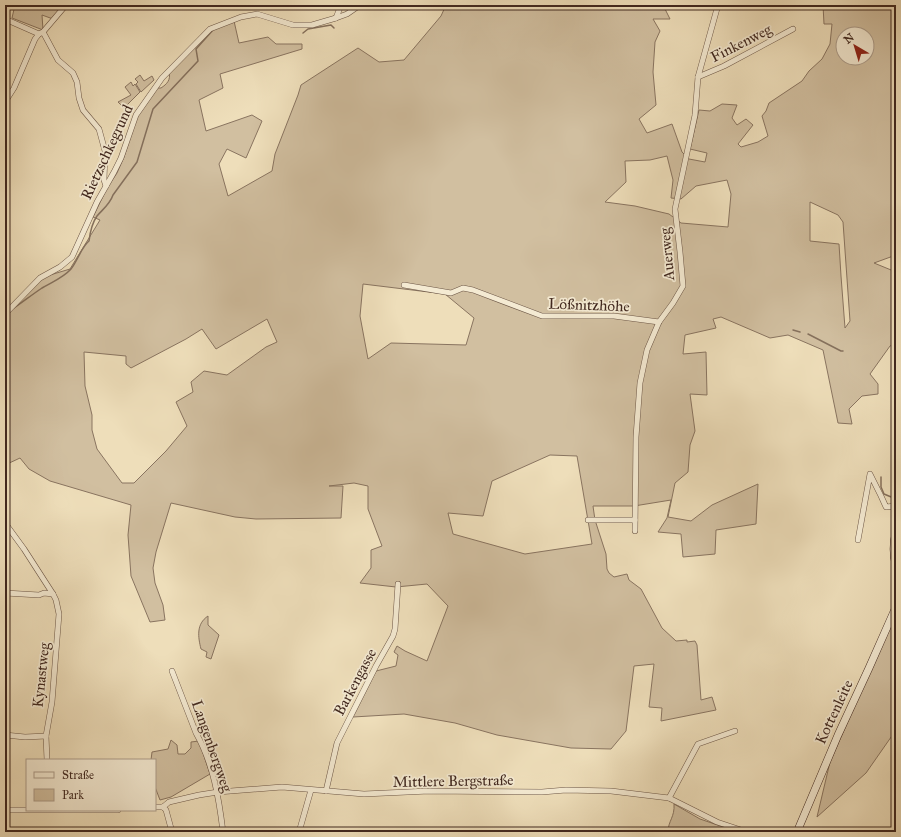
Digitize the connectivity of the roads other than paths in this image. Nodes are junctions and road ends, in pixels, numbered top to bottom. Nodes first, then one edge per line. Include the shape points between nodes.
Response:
1 (66, 5) edge
2 (341, 5) edge
3 (360, 5) edge
4 (718, 5) edge
5 (336, 18) junction
6 (5, 19) edge
7 (793, 29) dead end
8 (41, 33) junction
9 (698, 77) junction
10 (5, 102) edge
11 (106, 186) junction
12 (404, 285) dead end
13 (5, 314) edge
14 (659, 322) junction
15 (876, 486) junction
16 (867, 489) junction
17 (896, 506) edge
18 (588, 520) dead end
19 (635, 520) junction
20 (5, 523) edge
21 (635, 531) dead end
22 (896, 532) edge
23 (858, 540) dead end
24 (896, 566) edge
25 (398, 584) dead end
26 (5, 593) edge
27 (53, 594) junction
28 (896, 607) edge
29 (172, 671) dead end
30 (735, 731) dead end
31 (5, 735) edge
32 (46, 736) junction
33 (47, 759) edge
34 (311, 790) junction
35 (326, 791) junction
36 (218, 792) junction
37 (669, 798) junction
38 (156, 806) edge
39 (163, 807) junction
40 (5, 810) edge
41 (26, 810) edge
42 (797, 830) edge
43 (896, 830) edge
44 (172, 832) edge
45 (223, 832) edge
46 (299, 832) edge
47 (747, 832) edge
48 (885, 832) edge

1 - 8 street
2 - 5 street
3 - 5 street, Rietzschkegrund
4 - 9 street, Auerweg
5 - 11 street, Rietzschkegrund via 305,26 257,14 241,16 210,29 162,78 136,114 121,158
6 - 8 street
7 - 9 street, Finkenweg
8 - 10 street via 31,47 14,88
8 - 11 street via 58,60 73,73 83,110 99,129 106,151
9 - 14 street, Auerweg via 695,116 675,209 683,286
11 - 13 street, Rietzschkegrund via 72,257 40,278
12 - 14 street, Lößnitzhöhe via 451,293 463,288 473,290 542,316 614,316
14 - 19 street, Auerweg via 647,350 640,382 636,437
15 - 16 street
15 - 16 street via 870,474
15 - 17 street via 886,506
16 - 23 street
18 - 19 street
19 - 21 street, Auerweg
20 - 27 street, Kynastweg
22 - 24 street
25 - 35 street, Barkengasse via 393,636 337,743
26 - 27 street
27 - 32 street, Kynastweg via 59,614 52,702
28 - 42 street, Kottenleite
29 - 36 street, Langenbergweg
30 - 37 street via 698,744
31 - 32 street
32 - 33 street, Kynastweg
34 - 35 street, Mittlere Bergstraße
34 - 36 street, Mittlere Bergstraße via 282,788
34 - 46 street
35 - 37 street, Mittlere Bergstraße via 383,794 429,791 582,790
36 - 39 street, Mittlere Bergstraße via 169,802
36 - 45 street, Langenbergweg
37 - 47 street, Mittlere Bergstraße via 717,822
38 - 39 street, Mittlere Bergstraße
39 - 44 street
40 - 41 street
43 - 48 street

